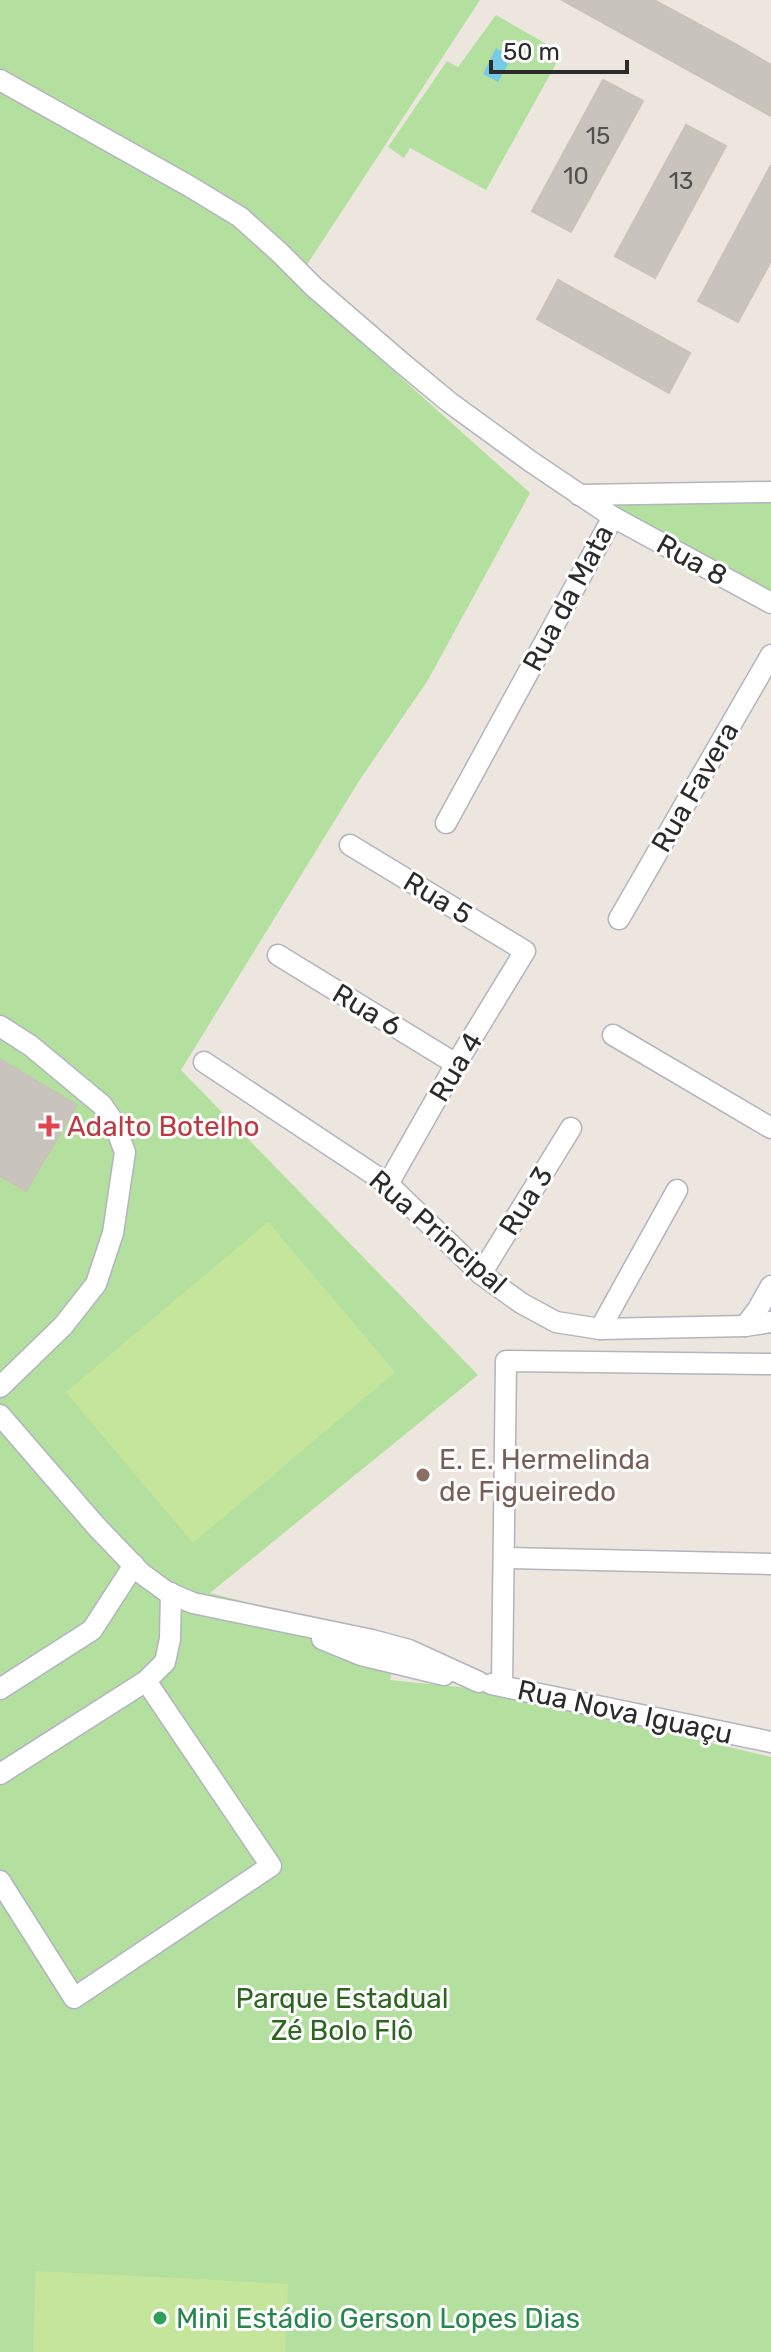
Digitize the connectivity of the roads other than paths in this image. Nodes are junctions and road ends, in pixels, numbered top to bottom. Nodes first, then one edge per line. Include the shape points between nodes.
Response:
1 (0, 80) edge
2 (771, 492) edge
3 (578, 495) junction
4 (613, 517) junction
5 (771, 603) edge
6 (771, 655) edge
7 (446, 823) dead end
8 (350, 845) dead end
9 (619, 919) dead end
10 (525, 951) joint
11 (278, 955) dead end
12 (0, 1026) edge
13 (613, 1035) dead end
14 (204, 1062) dead end
15 (456, 1064) junction
16 (571, 1128) dead end
17 (771, 1128) edge
18 (388, 1184) junction
19 (677, 1190) dead end
20 (481, 1274) junction
21 (771, 1286) edge
22 (771, 1322) edge
23 (745, 1326) junction
24 (600, 1329) junction
25 (771, 1364) edge
26 (0, 1387) edge
27 (0, 1415) edge
28 (504, 1558) junction
29 (771, 1564) edge
30 (134, 1565) junction
31 (171, 1593) junction
32 (146, 1681) junction
33 (502, 1686) junction
34 (0, 1689) edge
35 (771, 1742) edge
36 (0, 1774) edge
37 (0, 1881) edge

1 - 3 street, Rua da Mata via 240,217 449,402
2 - 3 street
3 - 4 street, Rua da Mata
4 - 5 street, Rua 8
4 - 7 street, Rua da Mata
6 - 9 street, Rua Favera
8 - 10 street, Rua 5
10 - 15 street, Rua 4
11 - 15 street, Rua 6
12 - 26 street via 102,1105 125,1152 113,1233 96,1284 63,1326
13 - 17 street
14 - 18 street, Rua Principal
15 - 18 street, Rua 4
16 - 20 street, Rua 3
18 - 20 street, Rua Principal
19 - 24 street
20 - 24 street, Rua Principal via 556,1322
21 - 23 street
22 - 23 street, Rua Principal
23 - 24 street, Rua Principal
25 - 28 street via 506,1361
27 - 30 street, Rua Nova Iguaçu
28 - 29 street
28 - 33 street
30 - 31 street, Rua Nova Iguaçu
30 - 34 street via 92,1630
31 - 32 street via 165,1662
31 - 33 street, Rua Nova Iguaçu via 193,1603 409,1650 479,1682
32 - 36 street
32 - 37 street via 271,1866 74,1998
33 - 35 street, Rua Nova Iguaçu

